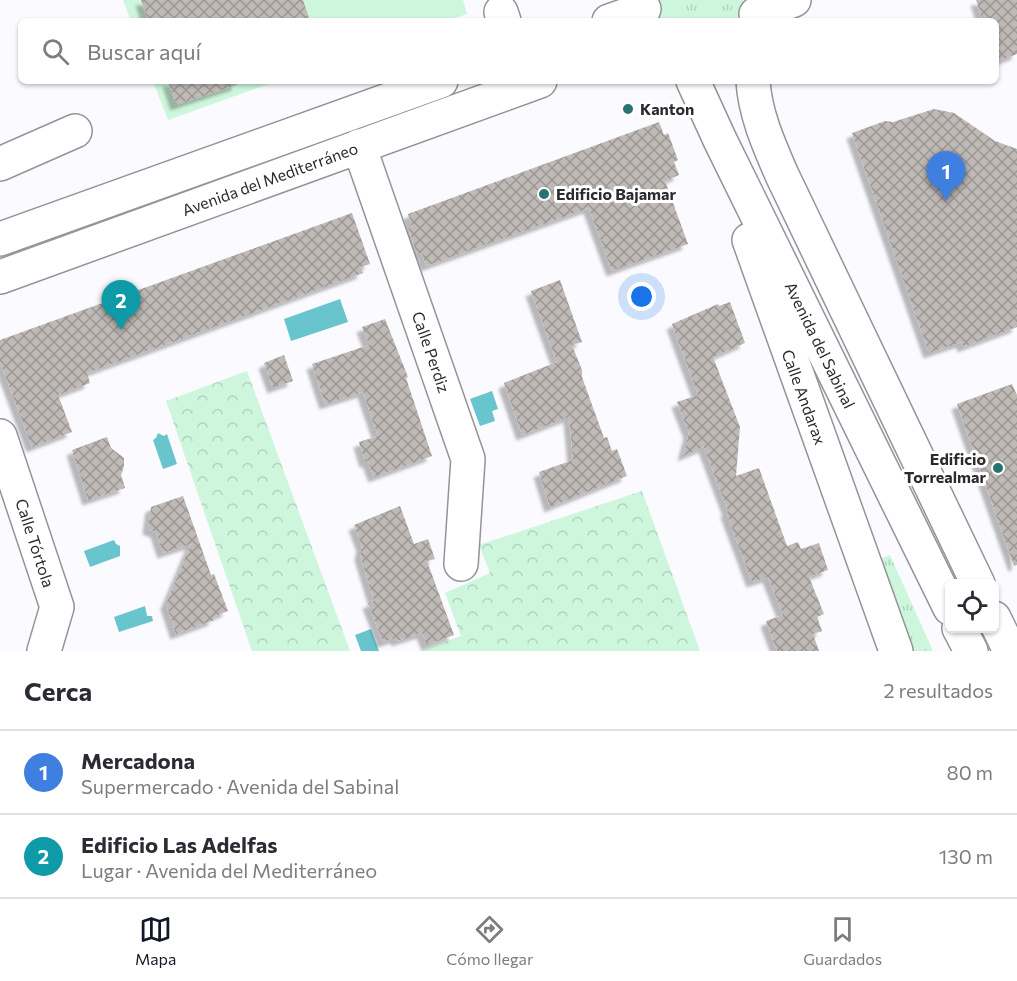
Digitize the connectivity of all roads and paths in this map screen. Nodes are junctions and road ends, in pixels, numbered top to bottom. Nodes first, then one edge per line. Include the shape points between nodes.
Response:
1 (794, 0) edge
2 (644, 10) edge
3 (755, 12) edge
4 (619, 18) edge
5 (433, 84) edge
6 (532, 84) edge
7 (694, 84) edge
8 (753, 84) edge
9 (75, 131) dead end
10 (720, 140) junction
11 (359, 147) junction
12 (0, 164) edge
13 (0, 239) edge
14 (0, 277) edge
15 (0, 436) edge
16 (461, 564) dead end
17 (976, 579) edge
18 (945, 598) edge
19 (999, 628) edge
20 (961, 633) edge
21 (44, 651) edge
22 (896, 651) edge
23 (970, 651) edge
24 (1010, 651) edge

1 - 3 street
2 - 4 street
5 - 13 street, Avenida del Mediterráneo
6 - 11 street, Avenida del Mediterráneo
7 - 10 street, Avenida del Sabinal
8 - 17 street via 764,131 782,176
9 - 12 street
10 - 18 street, Avenida del Sabinal
10 - 22 street, Calle Andarax via 755,258
11 - 14 street, Avenida del Mediterráneo
11 - 16 street, Calle Perdiz via 468,459
15 - 21 street, Calle Tórtola via 57,607
19 - 24 street
20 - 23 street

